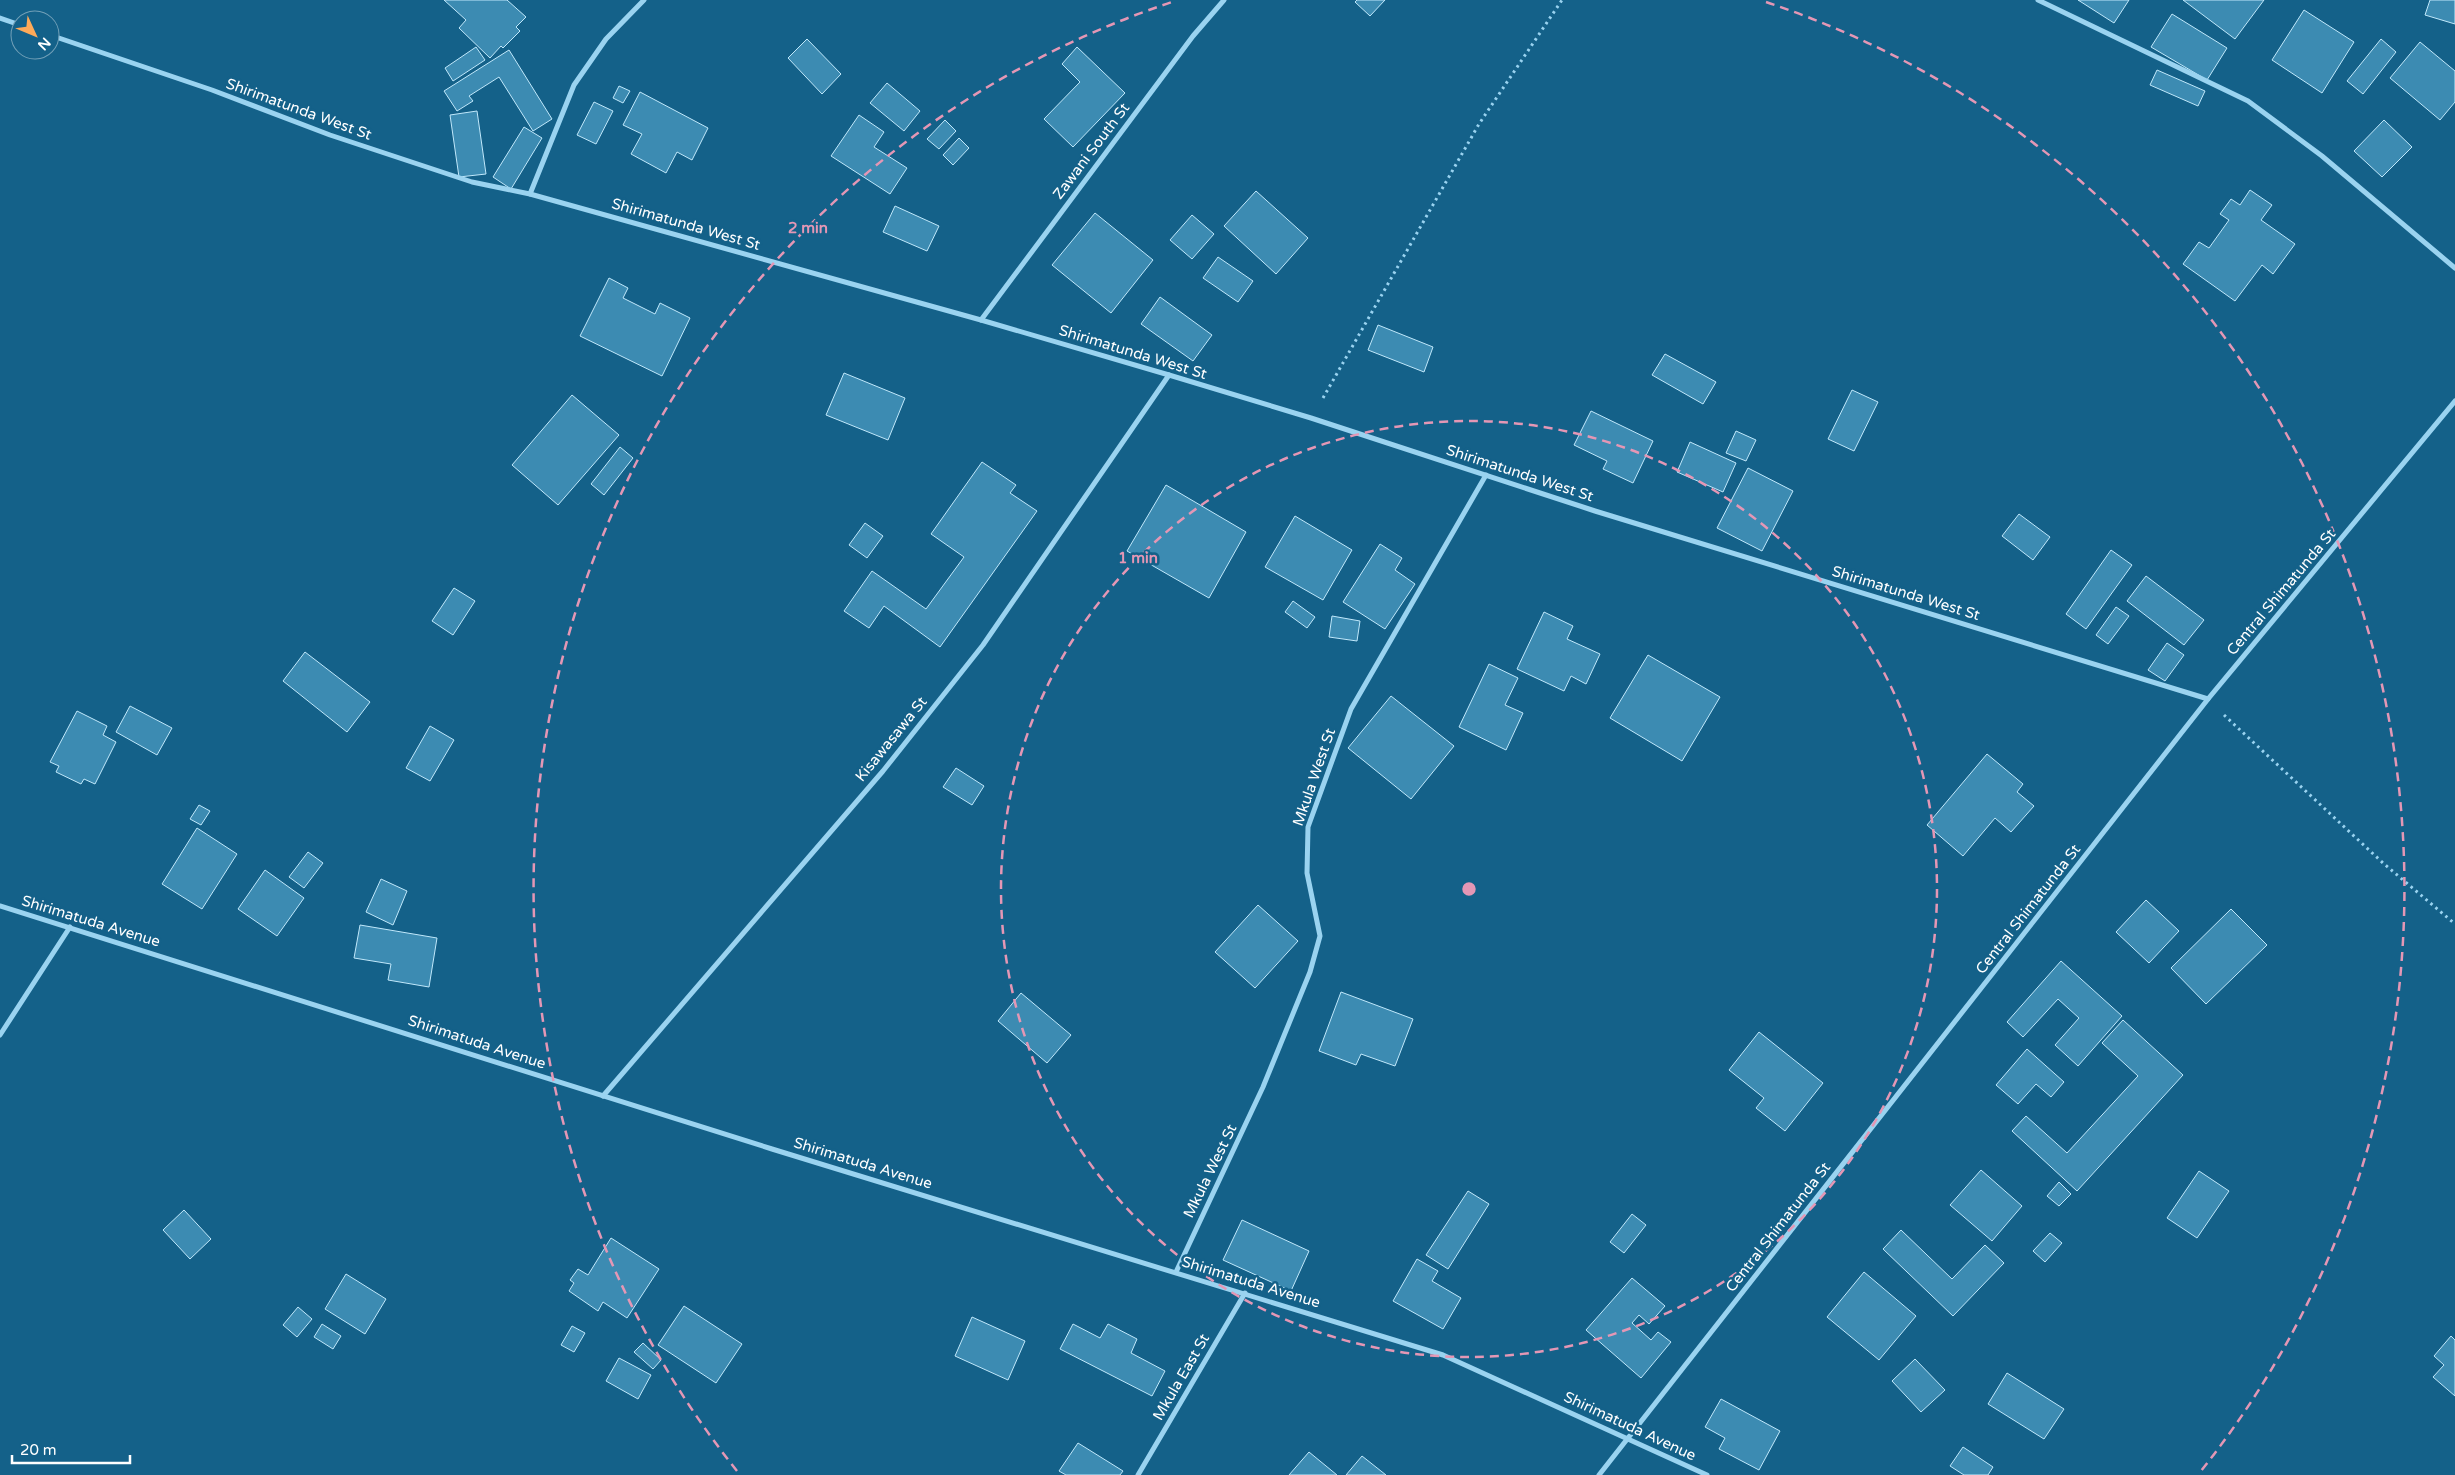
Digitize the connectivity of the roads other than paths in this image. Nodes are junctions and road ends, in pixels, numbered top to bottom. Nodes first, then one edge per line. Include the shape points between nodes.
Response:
1 (644, 0) edge
2 (1224, 0) edge
3 (2038, 0) edge
4 (60, 38) edge
5 (530, 194) junction
6 (2455, 268) edge
7 (981, 320) junction
8 (1168, 375) junction
9 (2455, 400) edge
10 (1486, 475) junction
11 (2208, 699) junction
12 (0, 906) edge
13 (70, 927) junction
14 (0, 1035) edge
15 (603, 1096) junction
16 (1176, 1272) junction
17 (1245, 1293) junction
18 (1628, 1438) junction
19 (1138, 1475) edge
20 (1599, 1475) edge
21 (1707, 1475) edge

1 - 5 street via 606,39 574,85
2 - 7 street, Zawani South St via 1193,36
3 - 6 street via 2248,101 2322,156
4 - 5 street, Shirimatunda West St via 472,182
5 - 7 street, Shirimatunda West St
7 - 8 street, Shirimatunda West St
8 - 10 street, Shirimatunda West St
8 - 15 street, Kisawasawa St via 983,645 883,772
9 - 11 street, Central Shimatunda St
10 - 11 street, Shirimatunda West St
10 - 16 street, Mkula West St via 1351,709 1308,827 1307,874 1320,936 1310,972 1264,1087
11 - 18 street, Central Shimatunda St
12 - 13 street, Shirimatuda Avenue
13 - 14 street
13 - 15 street, Shirimatuda Avenue
15 - 16 street, Shirimatuda Avenue
16 - 17 street, Shirimatuda Avenue
17 - 18 street, Shirimatuda Avenue via 1443,1355
17 - 19 street, Mkula East St
18 - 20 street, Central Shimatunda St
18 - 21 street, Shirimatuda Avenue

